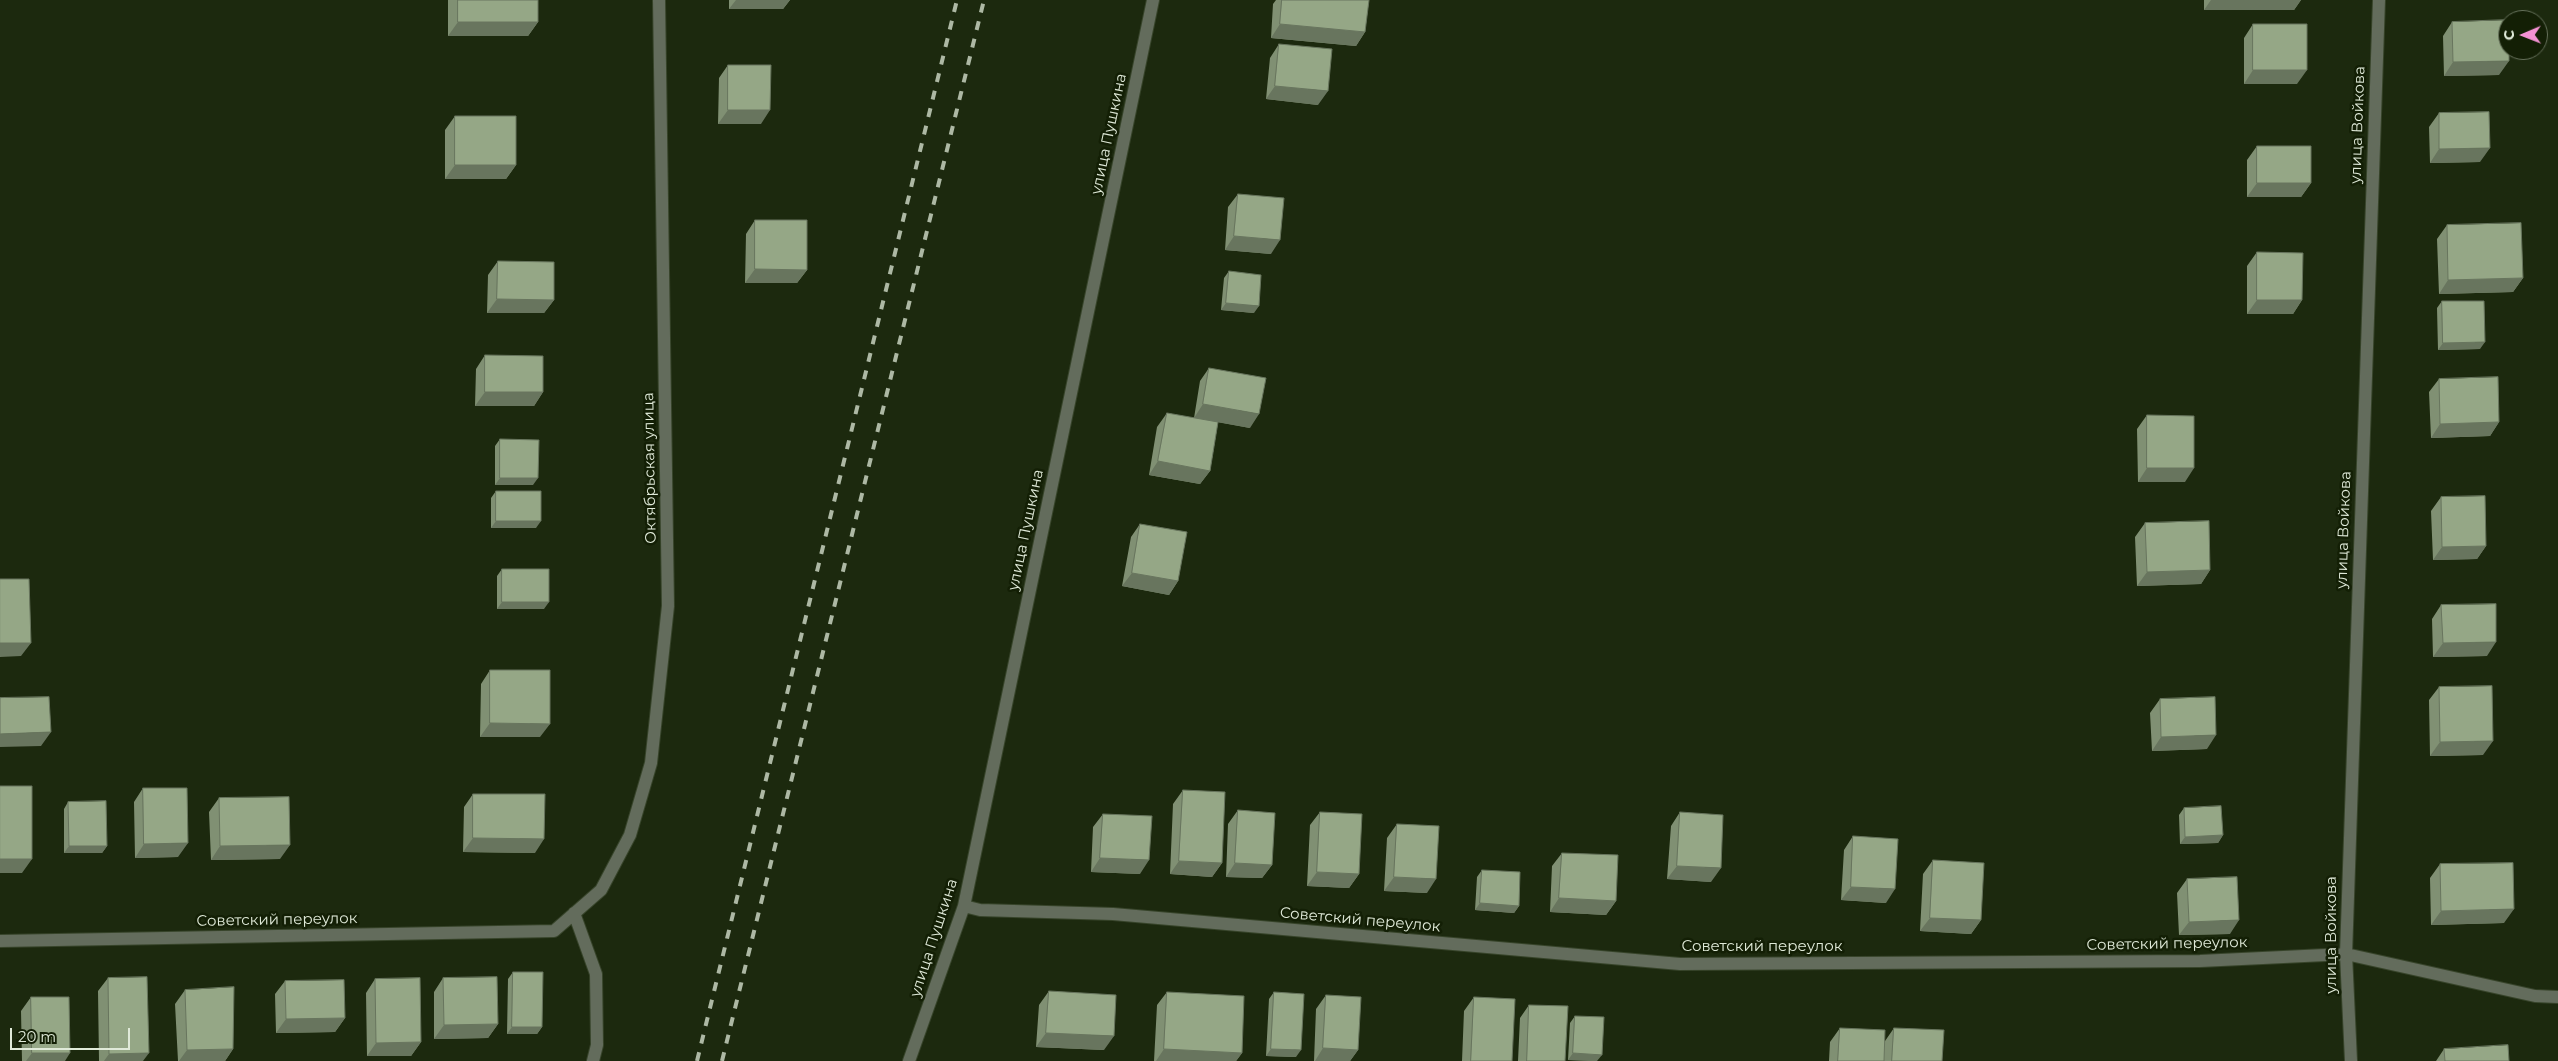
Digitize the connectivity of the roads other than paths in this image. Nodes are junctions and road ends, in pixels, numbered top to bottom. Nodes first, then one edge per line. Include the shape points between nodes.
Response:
1 (660, 0) edge
2 (1153, 0) edge
3 (2379, 0) edge
4 (964, 906) junction
5 (574, 913) junction
6 (554, 931) joint
7 (0, 942) edge
8 (2346, 954) junction
9 (2558, 997) edge
10 (593, 1061) edge
11 (909, 1061) edge
12 (2351, 1061) edge

1 - 5 street, Октябрьская улица via 668,606 652,763 630,835 600,890
2 - 4 street, улица Пушкина
3 - 8 street, улица Войкова
4 - 8 street, Советский переулок via 980,910 1113,914 1680,964 2200,961
4 - 11 street, улица Пушкина
5 - 6 street, Октябрьская улица
5 - 10 street via 596,974 597,1045
6 - 7 street, Советский переулок
8 - 9 street, Советский переулок via 2535,996
8 - 12 street, улица Войкова

